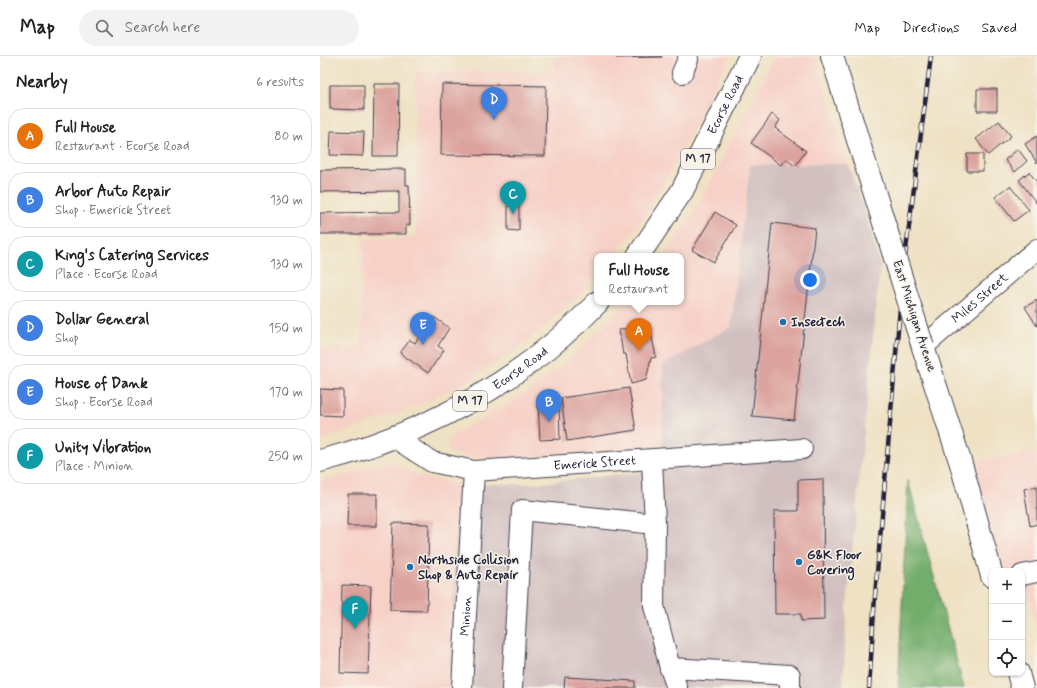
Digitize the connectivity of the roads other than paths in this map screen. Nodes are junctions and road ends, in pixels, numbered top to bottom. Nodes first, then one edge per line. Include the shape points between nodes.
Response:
1 (750, 56) edge
2 (832, 58) edge
3 (1037, 249) edge
4 (640, 253) edge
5 (595, 305) edge
6 (923, 347) junction
7 (395, 438) junction
8 (802, 449) dead end
9 (652, 460) junction
10 (320, 461) edge
11 (474, 471) junction
12 (655, 524) junction
13 (990, 568) edge
14 (1037, 572) edge
15 (1025, 574) edge
16 (670, 668) junction
17 (1019, 676) edge
18 (462, 688) edge
19 (512, 688) edge
20 (677, 688) edge
21 (790, 688) edge
22 (1022, 688) edge

1 - 4 main road, Ecorse Road / M 17 via 682,191
2 - 6 main road, East Michigan Avenue, bridge
3 - 6 street, Miles Street
5 - 7 main road, Ecorse Road / M 17 via 545,352 485,393
6 - 13 main road, East Michigan Avenue via 961,464
7 - 10 main road, Ecorse Road / M 17
7 - 11 street, Emerick Street via 432,462
8 - 9 street, Emerick Street
9 - 11 street, Emerick Street
9 - 12 street
11 - 18 street, Minion
12 - 16 street via 654,606
12 - 19 street via 522,510
14 - 15 street
16 - 20 street
16 - 21 street via 790,675
17 - 22 main road

